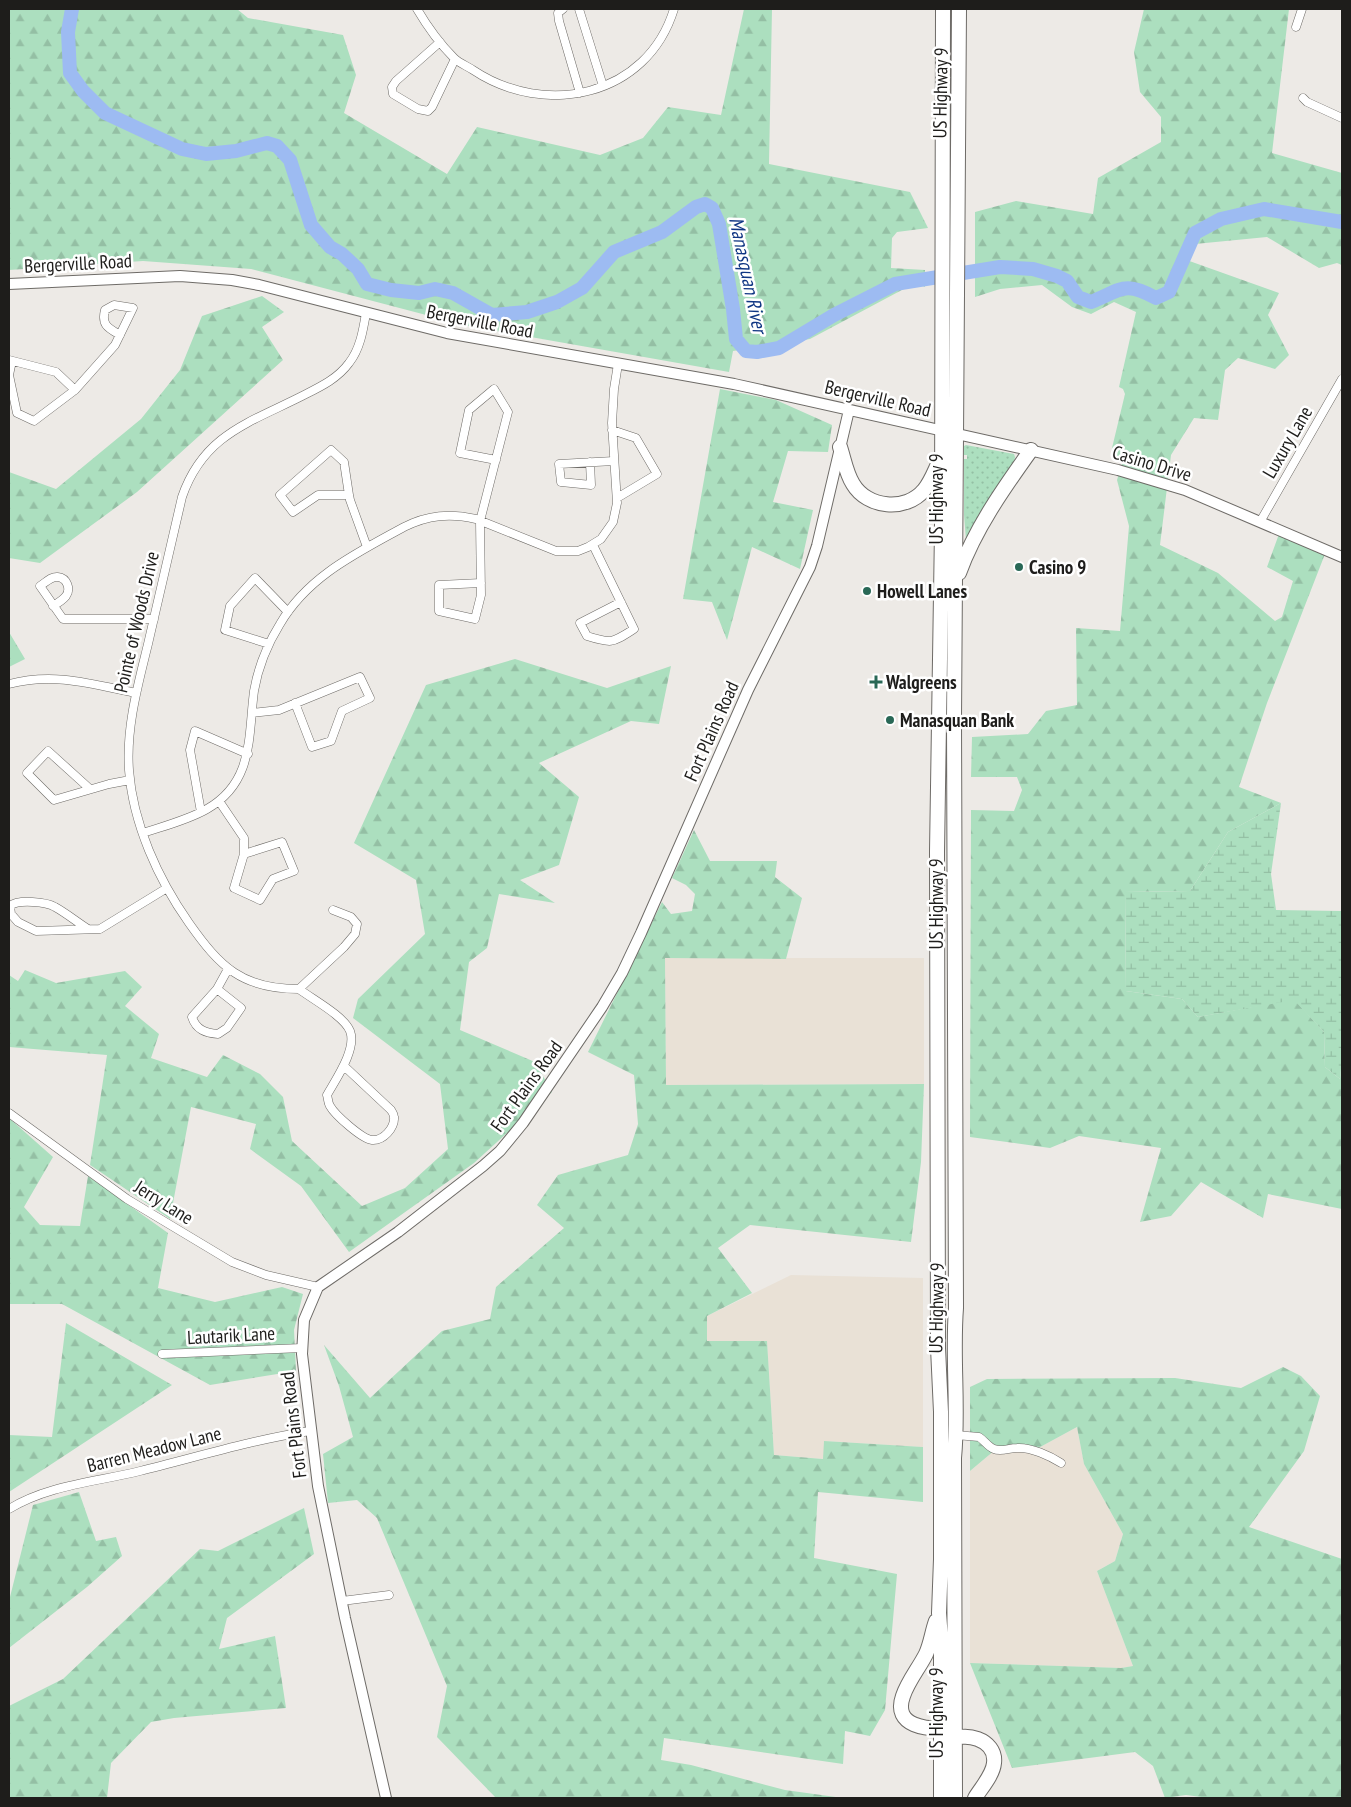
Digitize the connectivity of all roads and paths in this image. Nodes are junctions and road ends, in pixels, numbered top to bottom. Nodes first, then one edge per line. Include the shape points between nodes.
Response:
1 (417, 9) edge
2 (562, 9) edge
3 (580, 9) edge
4 (674, 9) edge
5 (944, 9) edge
6 (959, 9) edge
7 (1302, 9) edge
8 (1296, 27) dead end
9 (440, 42) junction
10 (455, 59) junction
11 (603, 86) junction
12 (580, 93) junction
13 (1303, 98) dead end
14 (1342, 118) edge
15 (9, 284) edge
16 (949, 307) junction
17 (366, 313) junction
18 (120, 336) dead end
19 (11, 361) edge
20 (618, 364) junction
21 (1342, 379) edge
22 (75, 390) junction
23 (849, 410) junction
24 (612, 430) junction
25 (948, 432) junction
26 (840, 447) junction
27 (1031, 450) junction
28 (942, 457) junction
29 (496, 460) junction
30 (614, 461) junction
31 (590, 462) junction
32 (349, 495) junction
33 (617, 498) junction
34 (480, 521) junction
35 (1260, 522) junction
36 (592, 545) junction
37 (367, 547) junction
38 (1342, 557) edge
39 (481, 583) junction
40 (955, 584) junction
41 (621, 602) junction
42 (53, 606) dead end
43 (288, 612) junction
44 (154, 619) junction
45 (269, 644) junction
46 (9, 684) edge
47 (136, 693) junction
48 (295, 704) junction
49 (252, 713) junction
50 (248, 754) junction
51 (130, 780) junction
52 (90, 789) junction
53 (219, 800) junction
54 (201, 812) junction
55 (143, 833) junction
56 (244, 854) junction
57 (167, 888) junction
58 (333, 910) dead end
59 (88, 929) junction
60 (228, 969) junction
61 (217, 989) junction
62 (299, 989) junction
63 (344, 1066) junction
64 (9, 1113) edge
65 (318, 1287) junction
66 (302, 1348) junction
67 (162, 1354) dead end
68 (310, 1431) junction
69 (956, 1436) junction
70 (1061, 1463) dead end
71 (9, 1509) edge
72 (389, 1595) dead end
73 (342, 1601) junction
74 (939, 1613) junction
75 (950, 1731) junction
76 (386, 1798) edge
77 (941, 1798) edge
78 (954, 1798) edge
79 (975, 1798) edge

1 - 9 street
2 - 12 street via 558,13 559,21
3 - 11 street
4 - 11 street via 662,36 646,56 626,74
5 - 16 highway, US Highway 9 via 943,242
6 - 16 highway, US Highway 9 via 957,236
7 - 8 street
9 - 10 street
9 - 10 street via 396,81 392,87 393,94 418,109 428,111
10 - 12 street via 482,77 517,91 550,96
11 - 12 street
13 - 14 street
15 - 17 street, Bergerville Road via 204,277 259,286
16 - 25 highway, US Highway 9
17 - 20 street, Bergerville Road via 476,339
17 - 44 street, Pointe of Woods Drive via 357,350 339,374 324,385 226,435 201,459 182,497
18 - 22 street via 116,345
19 - 22 street via 56,372
19 - 22 street via 9,374 17,413 34,422
20 - 23 street, Bergerville Road via 734,384
20 - 24 street
21 - 35 street, Luxury Lane
23 - 25 street, Bergerville Road
23 - 26 street, Fort Plains Road
24 - 30 street
24 - 33 street via 636,438 657,474
25 - 27 street, Casino Drive
25 - 28 highway, US Highway 9
25 - 40 highway, US Highway 9
26 - 28 highway via 853,485 868,498 885,504 903,504 917,497 924,491
26 - 65 street, Fort Plains Road via 810,567 748,690 641,933 606,1001 524,1123 500,1151 398,1232
27 - 35 street, Casino Drive via 1118,470 1185,490
27 - 40 highway via 981,526 967,551
28 - 74 highway, US Highway 9 via 937,852
29 - 29 street via 508,412 494,389 469,410 460,453
29 - 34 street
30 - 31 street
30 - 33 street
31 - 31 street via 559,464 561,482 591,485
32 - 32 street via 344,462 331,450 280,495 293,512 318,495
32 - 37 street
33 - 36 street via 613,522
34 - 36 street via 556,551 578,550
34 - 37 street via 447,515 425,518
34 - 39 street
35 - 38 street, Casino Drive
36 - 41 street
37 - 43 street via 321,576
39 - 39 street via 475,620 439,611 439,585
40 - 69 highway, US Highway 9
41 - 41 street via 634,629 615,641 604,642 586,636 580,622
42 - 44 street via 63,619
43 - 45 street
43 - 45 street via 255,578 230,606 225,630
44 - 47 street, Pointe of Woods Drive
45 - 49 street via 258,675
46 - 47 street via 66,678
47 - 51 street, Pointe of Woods Drive via 129,742
48 - 48 street via 312,747 331,741 342,711 370,698 360,677
48 - 49 street via 279,710
49 - 50 street
50 - 53 street via 236,781
50 - 54 street via 195,732 190,750
51 - 52 street
51 - 55 street, Pointe of Woods Drive
52 - 52 street via 54,800 27,773 48,751
53 - 54 street
53 - 56 street via 244,838
54 - 55 street
55 - 57 street, Pointe of Woods Drive
56 - 56 street via 234,888 260,900 273,879 294,870 282,842
57 - 59 street via 100,929
57 - 60 street, Pointe of Woods Drive via 196,934
58 - 62 street via 351,916 357,924 355,934
59 - 59 street via 53,906 20,901 10,906 11,914 18,922 36,931
60 - 61 street
60 - 62 street, Pointe of Woods Drive via 257,984
61 - 61 street via 192,1017 195,1025 206,1033 218,1034 227,1028 241,1008
62 - 63 street via 340,1018 350,1030 352,1042
63 - 63 street via 327,1095 330,1105 366,1138 374,1140 384,1136 392,1126 394,1117 391,1110
64 - 65 street, Jerry Lane via 127,1199 232,1262 266,1275
65 - 66 street, Fort Plains Road via 304,1320
66 - 67 street, Lautarik Lane
66 - 68 street, Fort Plains Road
68 - 71 street, Barren Meadow Lane via 251,1441 54,1490
68 - 73 street, Fort Plains Road
69 - 70 street via 979,1436 996,1450 1028,1449
69 - 75 highway, US Highway 9
72 - 73 street
73 - 76 street, Fort Plains Road
74 - 75 highway, US Highway 9
74 - 75 highway via 929,1648 901,1704 908,1722 924,1728
75 - 77 highway, US Highway 9 via 942,1749
75 - 78 highway, US Highway 9
75 - 79 highway via 977,1738 993,1751 993,1769

